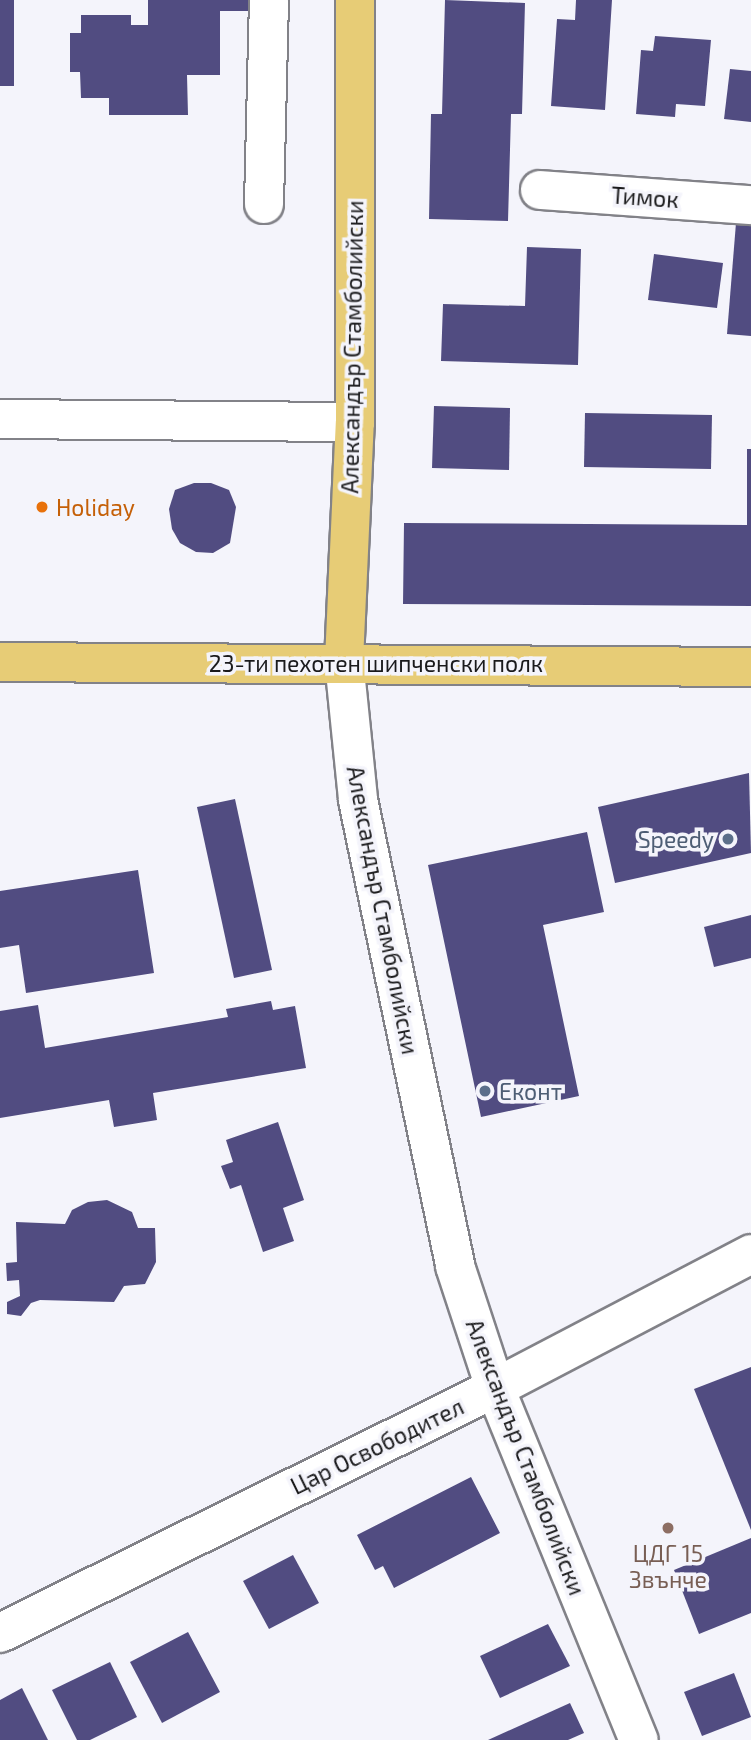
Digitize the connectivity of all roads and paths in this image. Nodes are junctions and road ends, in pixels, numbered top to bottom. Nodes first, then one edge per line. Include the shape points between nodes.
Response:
1 (269, 0) edge
2 (355, 0) edge
3 (540, 190) dead end
4 (264, 204) dead end
5 (751, 205) edge
6 (0, 419) edge
7 (355, 422) junction
8 (344, 661) junction
9 (0, 662) edge
10 (751, 667) edge
11 (751, 1254) edge
12 (495, 1388) junction
13 (0, 1633) edge
14 (639, 1740) edge

1 - 4 street
2 - 7 main road, Александър Стамболийски
3 - 5 street, Тимок
6 - 7 street
7 - 8 main road, Александър Стамболийски
8 - 9 main road, 23-ти пехотен шипченски полк
8 - 10 main road, 23-ти пехотен шипченски полк
8 - 12 street, Александър Стамболийски via 358,800 455,1266
11 - 12 street, Цар Освободител
12 - 13 street, Цар Освободител
12 - 14 street, Александър Стамболийски

